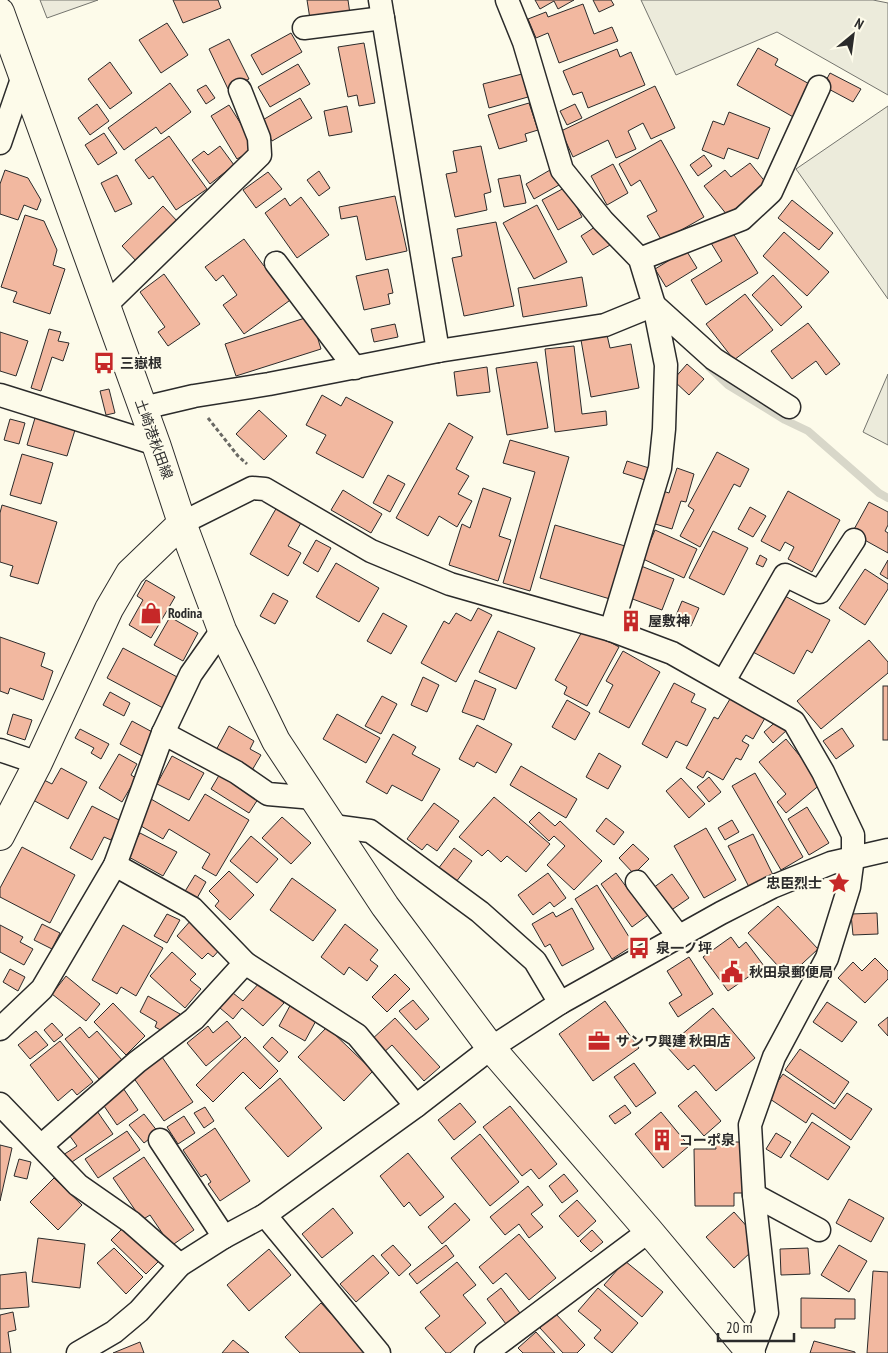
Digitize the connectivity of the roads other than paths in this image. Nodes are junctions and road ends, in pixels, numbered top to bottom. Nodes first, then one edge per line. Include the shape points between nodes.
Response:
1 (507, 0) edge
2 (381, 9) edge
3 (0, 12) edge
4 (304, 28) dead end
5 (23, 76) junction
6 (819, 87) dead end
7 (240, 90) dead end
8 (0, 143) edge
9 (640, 259) junction
10 (276, 263) dead end
11 (654, 305) junction
12 (105, 306) junction
13 (438, 350) junction
14 (355, 368) junction
15 (0, 395) edge
16 (789, 407) dead end
17 (143, 408) junction
18 (156, 444) junction
19 (182, 523) junction
20 (854, 540) dead end
21 (222, 630) junction
22 (611, 630) junction
23 (724, 681) junction
24 (163, 733) junction
25 (0, 750) edge
26 (38, 763) junction
27 (314, 798) junction
28 (333, 826) junction
29 (0, 836) edge
30 (888, 850) edge
31 (853, 857) junction
32 (115, 866) junction
33 (638, 882) dead end
34 (679, 936) junction
35 (245, 963) junction
36 (560, 1004) junction
37 (0, 1029) edge
38 (490, 1048) junction
39 (0, 1104) edge
40 (416, 1106) junction
41 (160, 1140) dead end
42 (41, 1146) junction
43 (754, 1195) junction
44 (265, 1215) junction
45 (819, 1230) dead end
46 (649, 1231) junction
47 (224, 1237) junction
48 (180, 1265) junction
49 (78, 1353) edge
50 (379, 1353) edge
51 (486, 1353) edge
52 (752, 1353) edge

1 - 9 street via 524,42 562,170 603,221
2 - 4 street
2 - 13 street
3 - 5 street, 土崎港秋田線
5 - 8 street
5 - 12 street, 土崎港秋田線
6 - 9 street via 771,192 764,199 742,219
7 - 12 street via 259,138 260,155
9 - 11 street
10 - 14 street
11 - 13 street via 605,325
11 - 16 street via 714,359
11 - 22 street via 666,365 660,468
12 - 17 street, 土崎港秋田線
13 - 14 street
14 - 17 street
15 - 18 street
17 - 18 street, 土崎港秋田線
18 - 19 street, 土崎港秋田線
19 - 21 street, 土崎港秋田線
19 - 22 street via 252,488 265,488 371,551 450,584
19 - 26 street via 130,573 98,631
20 - 23 street via 820,592 785,575
21 - 24 street via 191,674
21 - 27 street, 土崎港秋田線 via 276,741
22 - 23 street via 672,653
23 - 31 street via 794,722 823,772 852,835
24 - 27 street via 236,772 268,794
24 - 32 street
25 - 26 street
26 - 29 street
27 - 28 street, 土崎港秋田線
28 - 36 street via 370,831 480,912 535,961
28 - 38 street, 土崎港秋田線 via 386,906
30 - 31 street
31 - 34 street via 772,888
31 - 43 street via 849,887 827,958 774,1057 750,1125
32 - 35 street via 192,908
32 - 37 street via 42,989
33 - 34 street
34 - 36 street
35 - 40 street via 357,1035
35 - 42 street via 194,1019 137,1062
36 - 38 street
38 - 40 street
38 - 46 street, 土崎港秋田線
39 - 42 street
40 - 44 street
41 - 47 street
42 - 48 street via 78,1185 131,1222
43 - 45 street
43 - 52 street via 767,1313
44 - 47 street
44 - 50 street
46 - 51 street
46 - 52 street, 土崎港秋田線
47 - 48 street
48 - 49 street via 139,1311 114,1332

